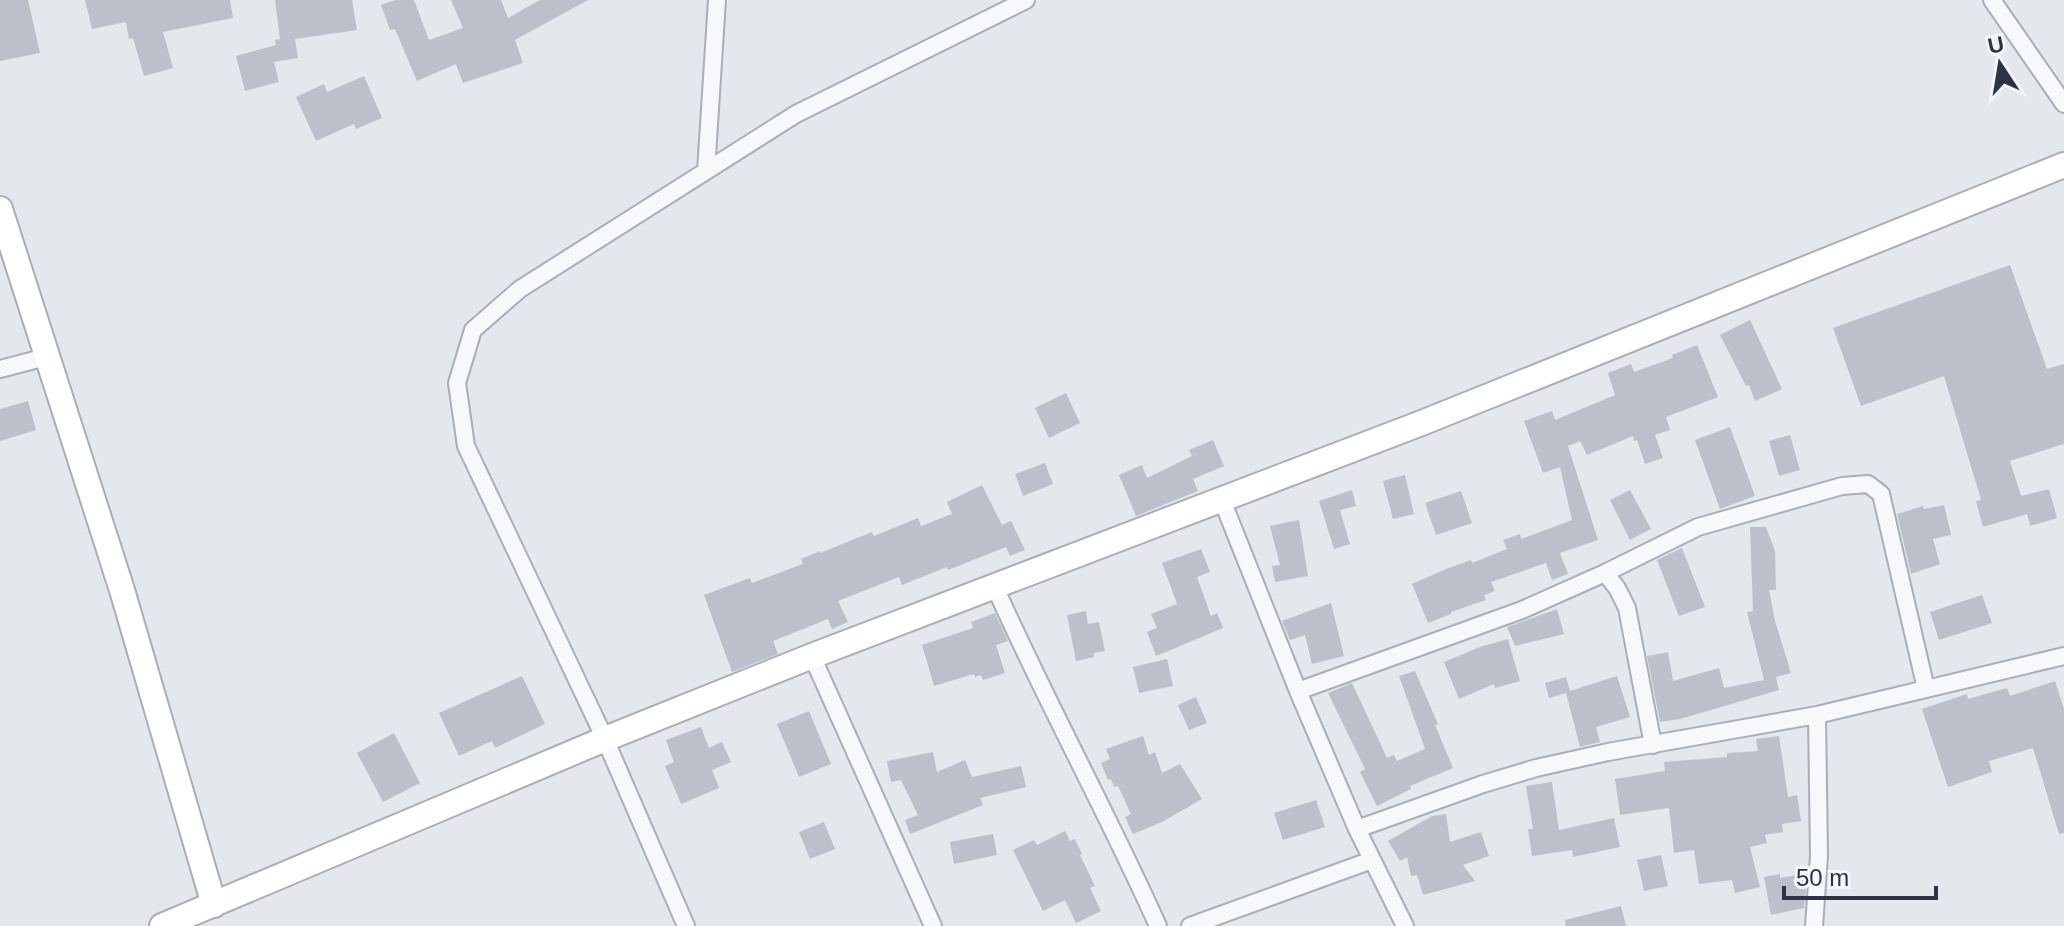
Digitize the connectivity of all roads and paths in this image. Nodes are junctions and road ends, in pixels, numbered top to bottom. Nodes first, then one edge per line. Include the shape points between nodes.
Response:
1 (717, 0) edge
2 (1026, 0) edge
3 (1992, 0) edge
4 (2064, 104) edge
5 (2064, 165) edge
6 (706, 171) junction
7 (0, 209) edge
8 (46, 357) junction
9 (0, 369) edge
10 (1222, 500) junction
11 (1605, 573) junction
12 (995, 587) junction
13 (812, 656) junction
14 (2064, 656) edge
15 (1926, 689) junction
16 (1298, 691) junction
17 (1817, 715) junction
18 (605, 739) junction
19 (1653, 745) junction
20 (1357, 829) junction
21 (1372, 860) junction
22 (214, 905) junction
23 (162, 926) edge
24 (686, 926) edge
25 (933, 926) edge
26 (1158, 926) edge
27 (1190, 926) edge
28 (1405, 926) edge
29 (1814, 926) edge

1 - 6 street
2 - 6 street via 796,114
3 - 4 street
5 - 10 street
6 - 18 street via 520,289 473,330 457,383 466,446
7 - 8 street
8 - 9 street
8 - 22 street via 122,590
10 - 12 street
10 - 16 street
11 - 15 street via 1698,527 1842,486 1868,484 1881,494
11 - 16 street via 1522,610
11 - 19 street via 1627,608
12 - 13 street
12 - 26 street
13 - 18 street
13 - 25 street
14 - 15 street
15 - 17 street
16 - 20 street
17 - 19 street
17 - 29 street via 1819,856
18 - 22 street
18 - 24 street
19 - 20 street via 1536,768
20 - 21 street
21 - 27 street
21 - 28 street
22 - 23 street

